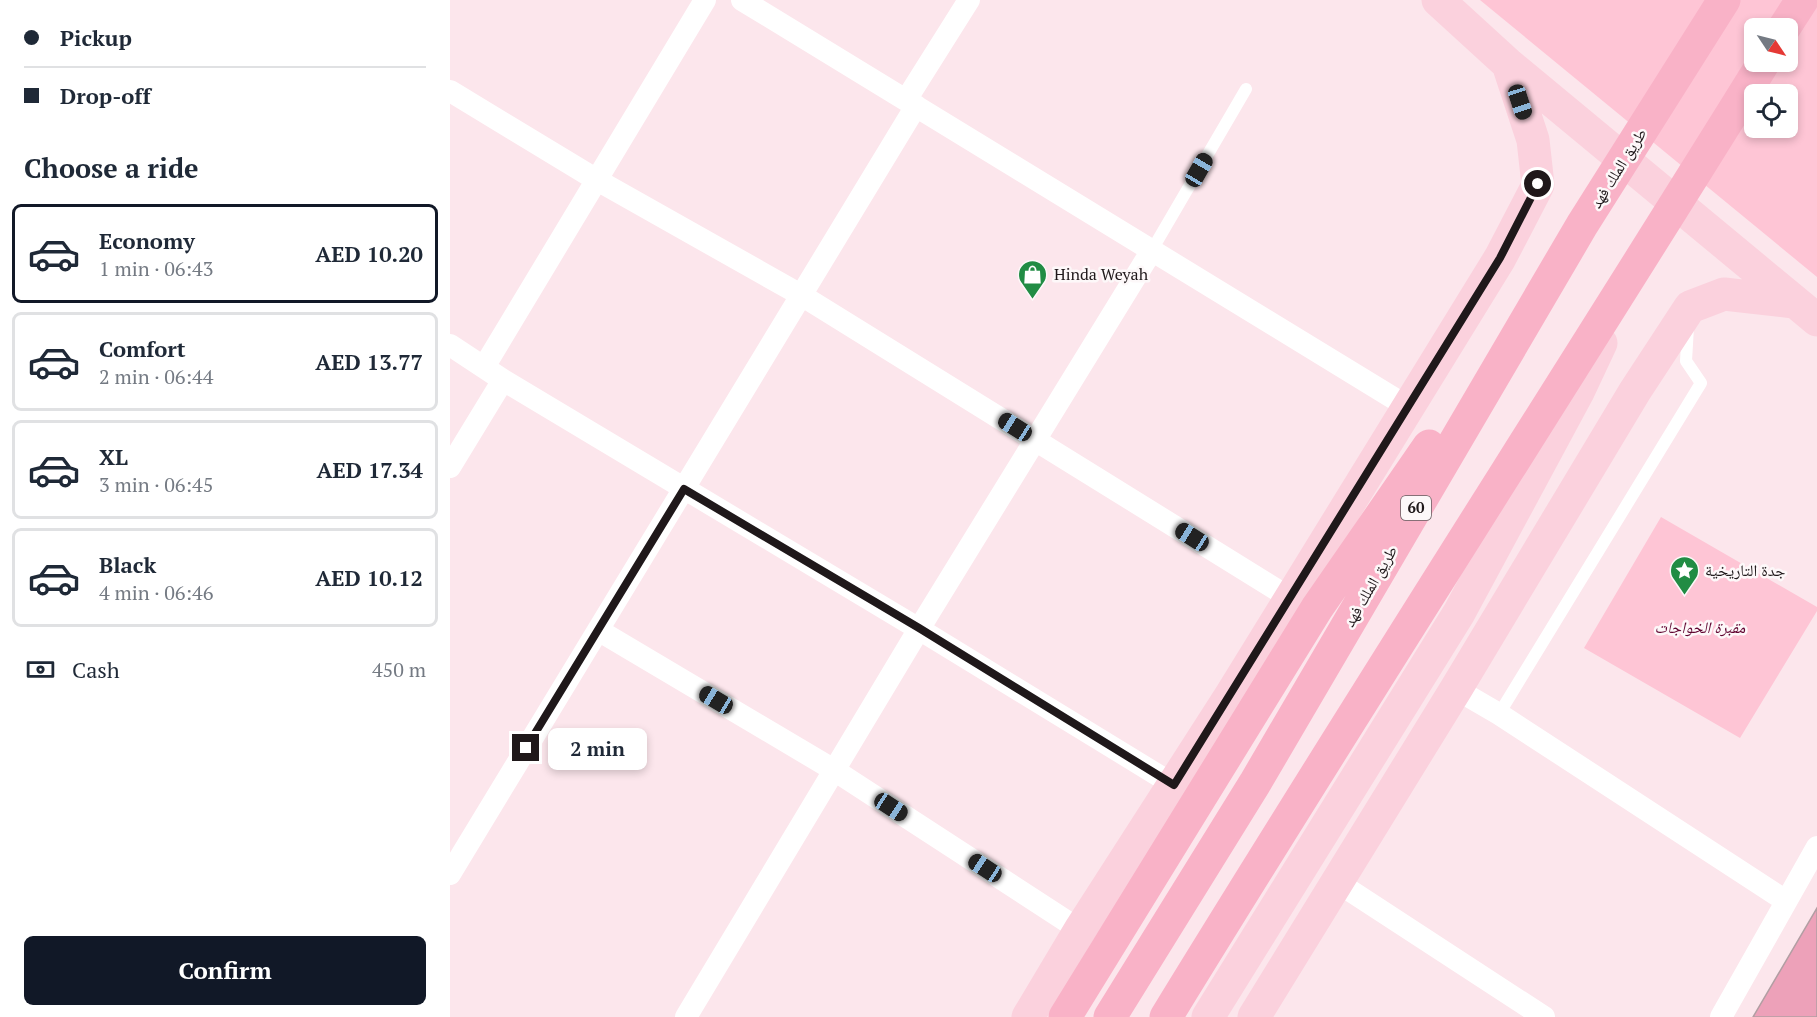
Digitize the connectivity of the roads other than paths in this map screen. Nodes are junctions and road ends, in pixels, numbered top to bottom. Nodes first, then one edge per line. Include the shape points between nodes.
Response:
1 (705, 0) edge
2 (742, 0) edge
3 (969, 0) edge
4 (1438, 0) edge
5 (1724, 0) edge
6 (1802, 0) edge
7 (1790, 18) edge
8 (1508, 64) junction
9 (1758, 72) edge
10 (1246, 89) dead end
11 (450, 91) edge
12 (911, 103) junction
13 (597, 180) junction
14 (1582, 225) junction
15 (1152, 250) junction
16 (1638, 265) junction
17 (801, 295) junction
18 (1690, 307) junction
19 (1806, 311) edge
20 (450, 345) edge
21 (484, 367) junction
22 (503, 380) junction
23 (1408, 407) junction
24 (1034, 439) junction
25 (450, 467) edge
26 (684, 489) junction
27 (1290, 598) junction
28 (919, 628) junction
29 (598, 630) junction
30 (1456, 689) junction
31 (1499, 714) junction
32 (834, 770) junction
33 (1174, 785) junction
34 (458, 843) edge
35 (1817, 847) edge
36 (450, 874) edge
37 (1337, 882) junction
38 (1786, 901) junction
39 (1080, 930) junction
40 (686, 1017) edge
41 (1028, 1017) edge
42 (1065, 1017) edge
43 (1110, 1017) edge
44 (1166, 1017) edge
45 (1208, 1017) edge
46 (1254, 1017) edge
47 (1544, 1017) edge
48 (1721, 1017) edge

1 - 13 street
2 - 12 street
3 - 12 street
4 - 8 main road
5 - 14 highway, طريق الملك فهد / 60
6 - 7 highway
8 - 19 main road
8 - 23 main road via 1533,140 1538,184 1500,258
9 - 16 highway
10 - 15 lane
11 - 13 street
12 - 15 street
12 - 17 street
13 - 17 street
13 - 21 street
14 - 42 highway via 1317,608
14 - 43 highway, طريق الملك فهد / 60 via 1255,783
15 - 23 street
15 - 24 street
16 - 44 highway via 1293,809
16 - 45 main road via 1578,392 1459,613
17 - 24 street
17 - 26 street
18 - 19 main road via 1724,294
18 - 30 main road via 1635,391
18 - 31 lane via 1686,361 1701,383
20 - 21 street
21 - 22 street
22 - 25 street
22 - 26 street
23 - 27 main road
24 - 27 street
24 - 28 street
26 - 28 street
26 - 29 street
27 - 33 main road
28 - 32 street
28 - 33 street
29 - 32 street
29 - 34 street
30 - 31 street
30 - 37 main road
31 - 38 street
32 - 39 street
32 - 40 street
33 - 39 main road
34 - 36 street
35 - 38 street
37 - 46 main road
37 - 47 street
38 - 48 street
39 - 41 main road

